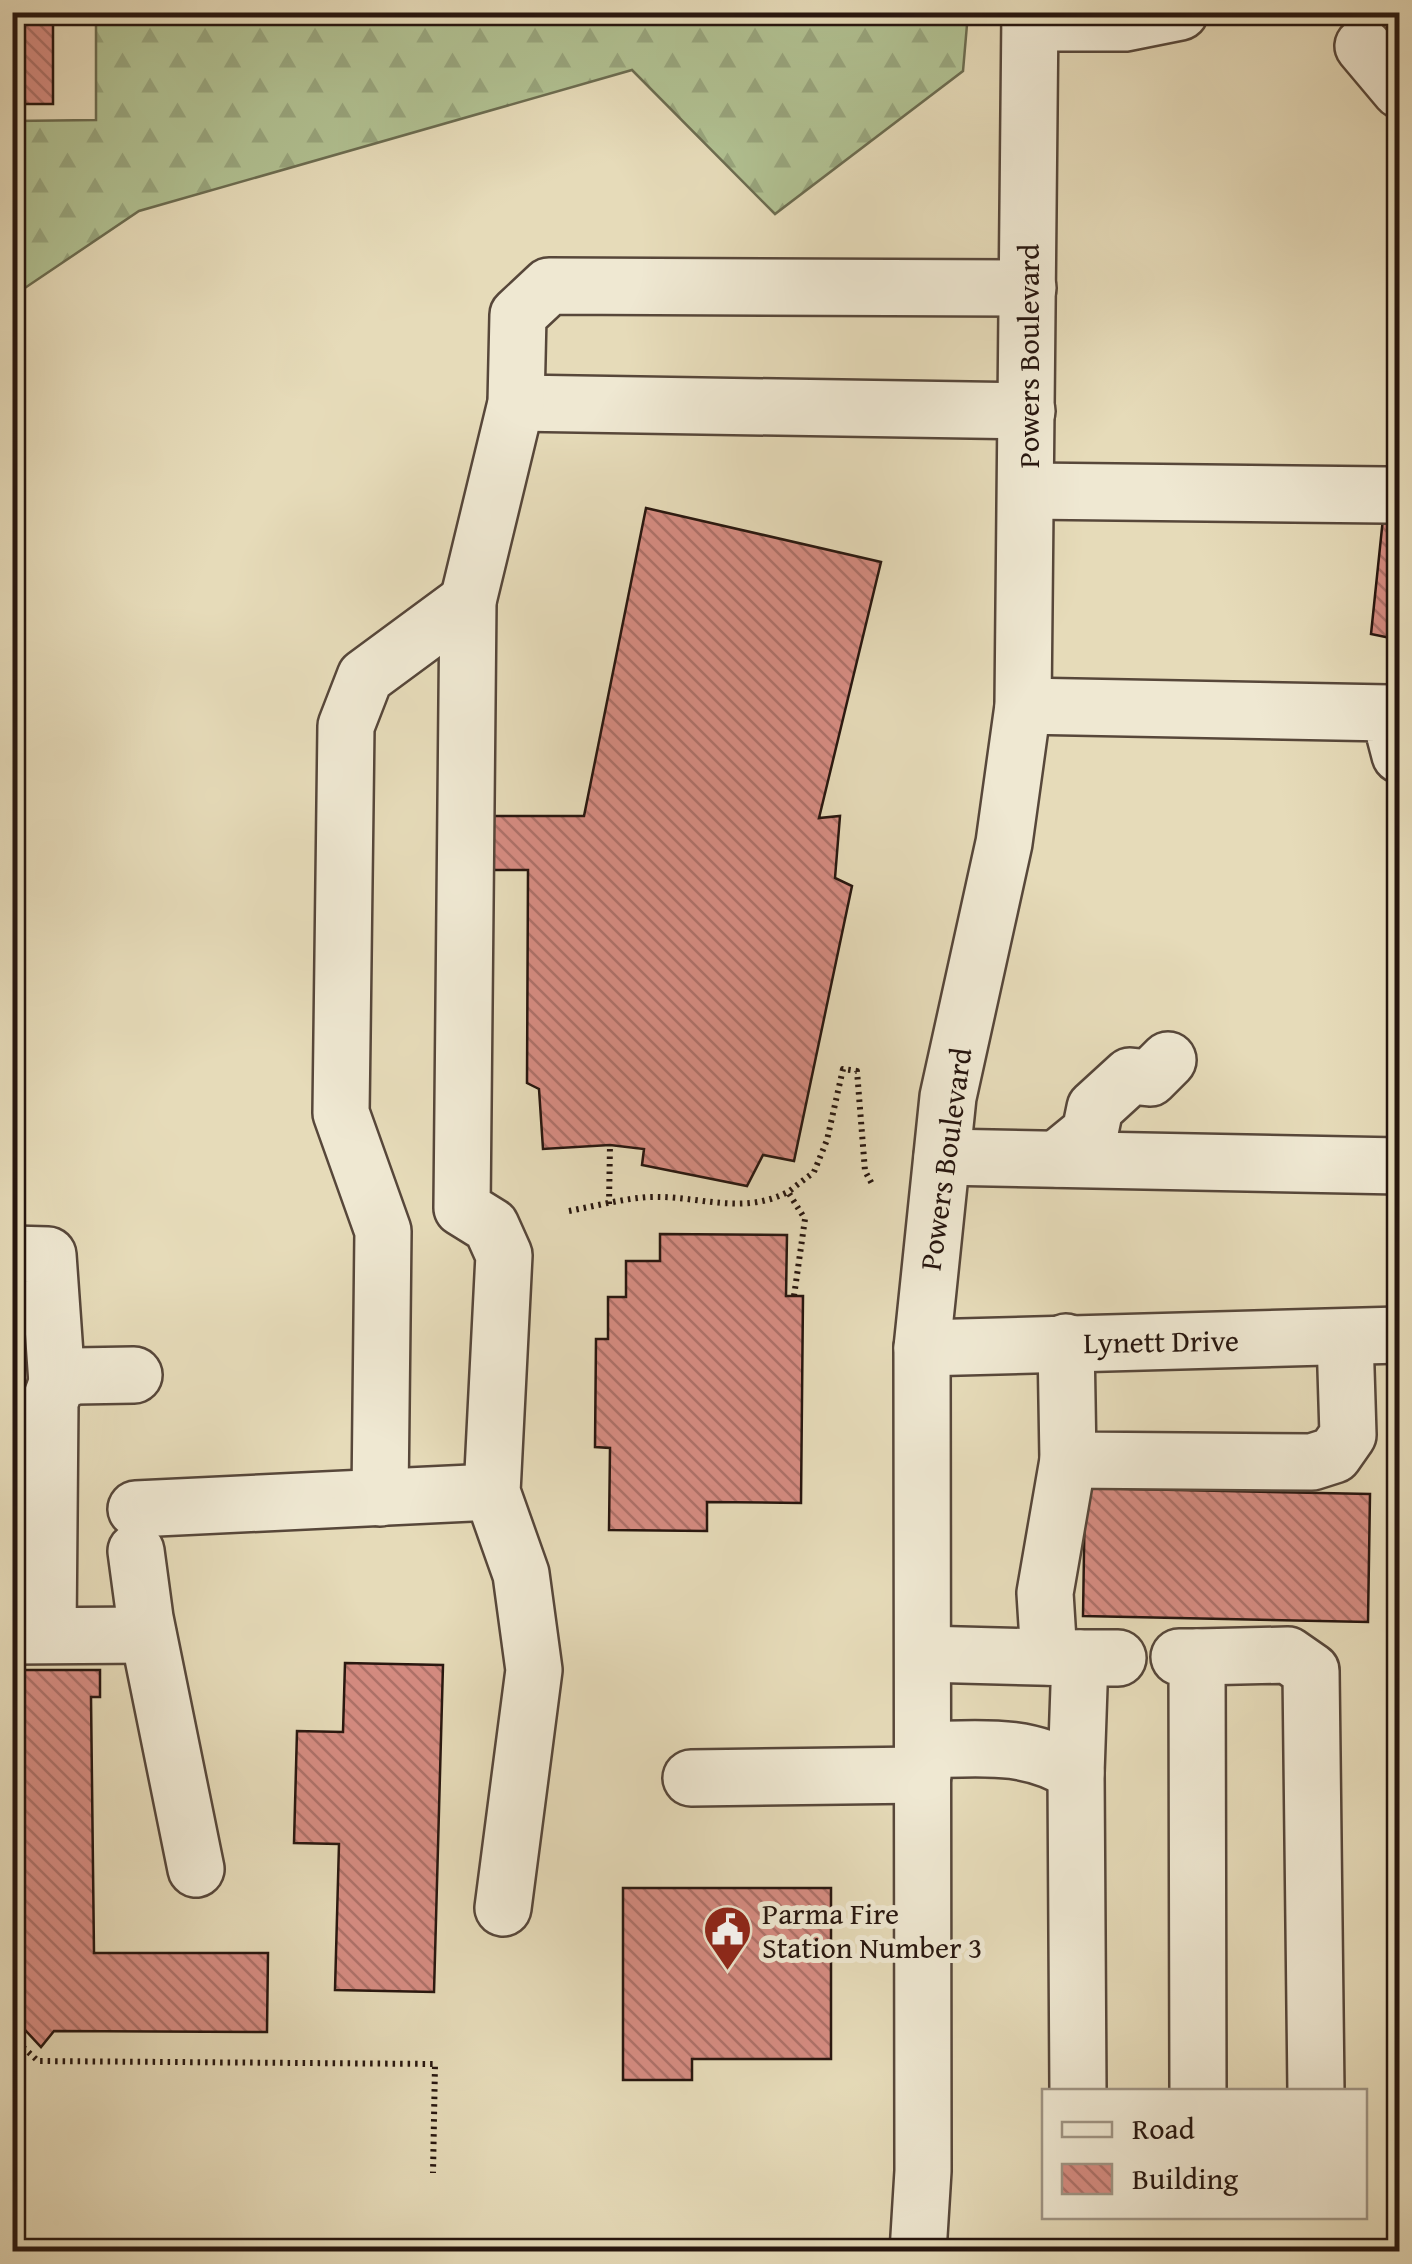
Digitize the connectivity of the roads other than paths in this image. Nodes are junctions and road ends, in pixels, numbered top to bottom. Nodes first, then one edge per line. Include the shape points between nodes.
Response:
1 (1180, 12) edge
2 (1030, 18) edge
3 (1363, 46) dead end
4 (1400, 90) edge
5 (1028, 288) junction
6 (516, 403) junction
7 (1027, 411) junction
8 (1027, 492) junction
9 (1386, 495) dead end
10 (468, 601) junction
11 (1023, 706) junction
12 (1400, 755) edge
13 (1158, 1069) dead end
14 (1074, 1146) junction
15 (942, 1156) junction
16 (1400, 1166) edge
17 (462, 1208) junction
18 (383, 1231) junction
19 (12, 1254) edge
20 (1400, 1335) edge
21 (1346, 1336) junction
22 (1066, 1342) junction
23 (922, 1348) junction
24 (134, 1375) dead end
25 (57, 1382) junction
26 (1068, 1460) junction
27 (492, 1492) junction
28 (380, 1498) junction
29 (148, 1635) junction
30 (30, 1636) edge
31 (923, 1654) junction
32 (1082, 1658) junction
33 (923, 1762) junction
34 (1076, 1773) junction
35 (691, 1778) dead end
36 (196, 1869) dead end
37 (503, 1908) dead end
38 (1078, 2089) edge
39 (1198, 2089) edge
40 (1316, 2089) edge
41 (918, 2252) edge

1 - 2 street via 1124,22
2 - 5 street, Powers Boulevard
3 - 4 street
5 - 6 street via 549,286 518,315
5 - 7 street, Powers Boulevard
6 - 7 street
6 - 10 street
7 - 8 street, Powers Boulevard
8 - 9 street
8 - 11 street, Powers Boulevard
10 - 17 street
10 - 18 street via 365,677 346,726 342,1113
11 - 12 street via 1388,713
11 - 15 street, Powers Boulevard via 1004,843 948,1097
13 - 14 street via 1130,1076 1095,1108
14 - 15 street
14 - 16 street
15 - 23 street, Powers Boulevard
17 - 18 street
17 - 27 street via 491,1226 504,1255
18 - 28 street
19 - 25 street via 48,1255
20 - 21 street, Lynett Drive
21 - 22 street, Lynett Drive
21 - 26 street via 1348,1436 1334,1455 1312,1462
22 - 23 street, Lynett Drive
22 - 26 street
23 - 31 street, Powers Boulevard
24 - 25 street
25 - 30 street
26 - 32 street via 1044,1594
27 - 28 street
27 - 37 street via 522,1574 534,1670
28 - 29 street via 136,1530
29 - 30 street
29 - 36 street
31 - 32 street
31 - 33 street, Powers Boulevard
32 - 34 street
33 - 34 street via 1014,1747
33 - 35 street
33 - 41 street, Powers Boulevard
34 - 38 street
39 - 40 street via 1188,1657 1288,1655 1311,1672

